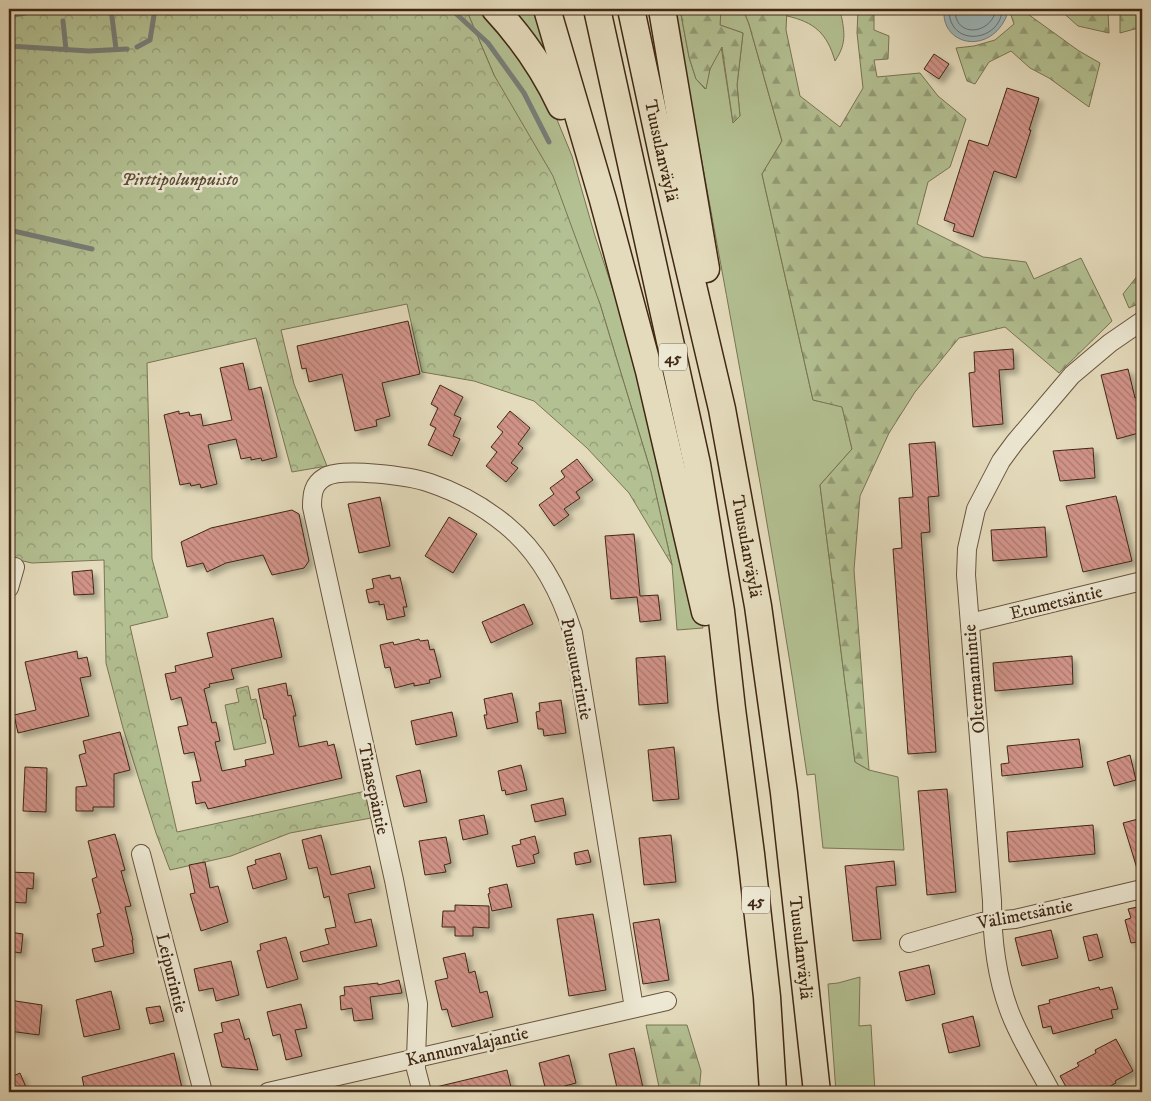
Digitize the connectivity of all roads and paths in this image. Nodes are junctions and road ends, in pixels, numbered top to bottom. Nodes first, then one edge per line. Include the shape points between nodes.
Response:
1 (495, 9) edge
2 (547, 9) edge
3 (597, 9) edge
4 (631, 9) edge
5 (662, 9) edge
6 (603, 200) junction
7 (1142, 320) edge
8 (722, 409) junction
9 (314, 487) joint
10 (15, 567) dead end
11 (1142, 580) edge
12 (9, 588) edge
13 (970, 624) junction
14 (732, 709) junction
15 (141, 854) dead end
16 (1142, 889) edge
17 (992, 922) junction
18 (909, 942) dead end
19 (667, 1001) dead end
20 (634, 1008) junction
21 (416, 1058) junction
22 (203, 1092) edge
23 (268, 1092) edge
24 (422, 1092) edge
25 (773, 1092) edge
26 (817, 1092) edge
27 (1051, 1092) edge

1 - 6 highway via 546,75
2 - 6 highway
3 - 14 highway, Tuusulanväylä / 45 via 697,464 721,611
4 - 8 highway, Tuusulanväylä / 45
5 - 8 highway via 714,314
6 - 14 highway via 649,371 711,639
7 - 13 street, Oltermannintie via 1072,375 1001,461 976,510 967,549
8 - 26 highway, Tuusulanväylä / 45 via 758,606 784,793
9 - 20 street, Puusuutarintie via 325,477 335,474 392,475 430,483 463,497 506,526 535,554 547,573 573,633
9 - 21 street, Tinasepäntie via 312,507 418,1004
10 - 12 street
11 - 13 street, Etumetsäntie
13 - 17 street, Oltermannintie
14 - 25 highway, Tuusulanväylä / 45 via 751,854
15 - 22 street, Leipurintie
16 - 17 street, Välimetsäntie
17 - 18 street, Välimetsäntie
17 - 27 street, Oltermannintie via 1009,1010
19 - 20 street, Kannunvalajantie
20 - 21 street, Kannunvalajantie
21 - 23 street, Kannunvalajantie
21 - 24 street, Tinasepäntie

